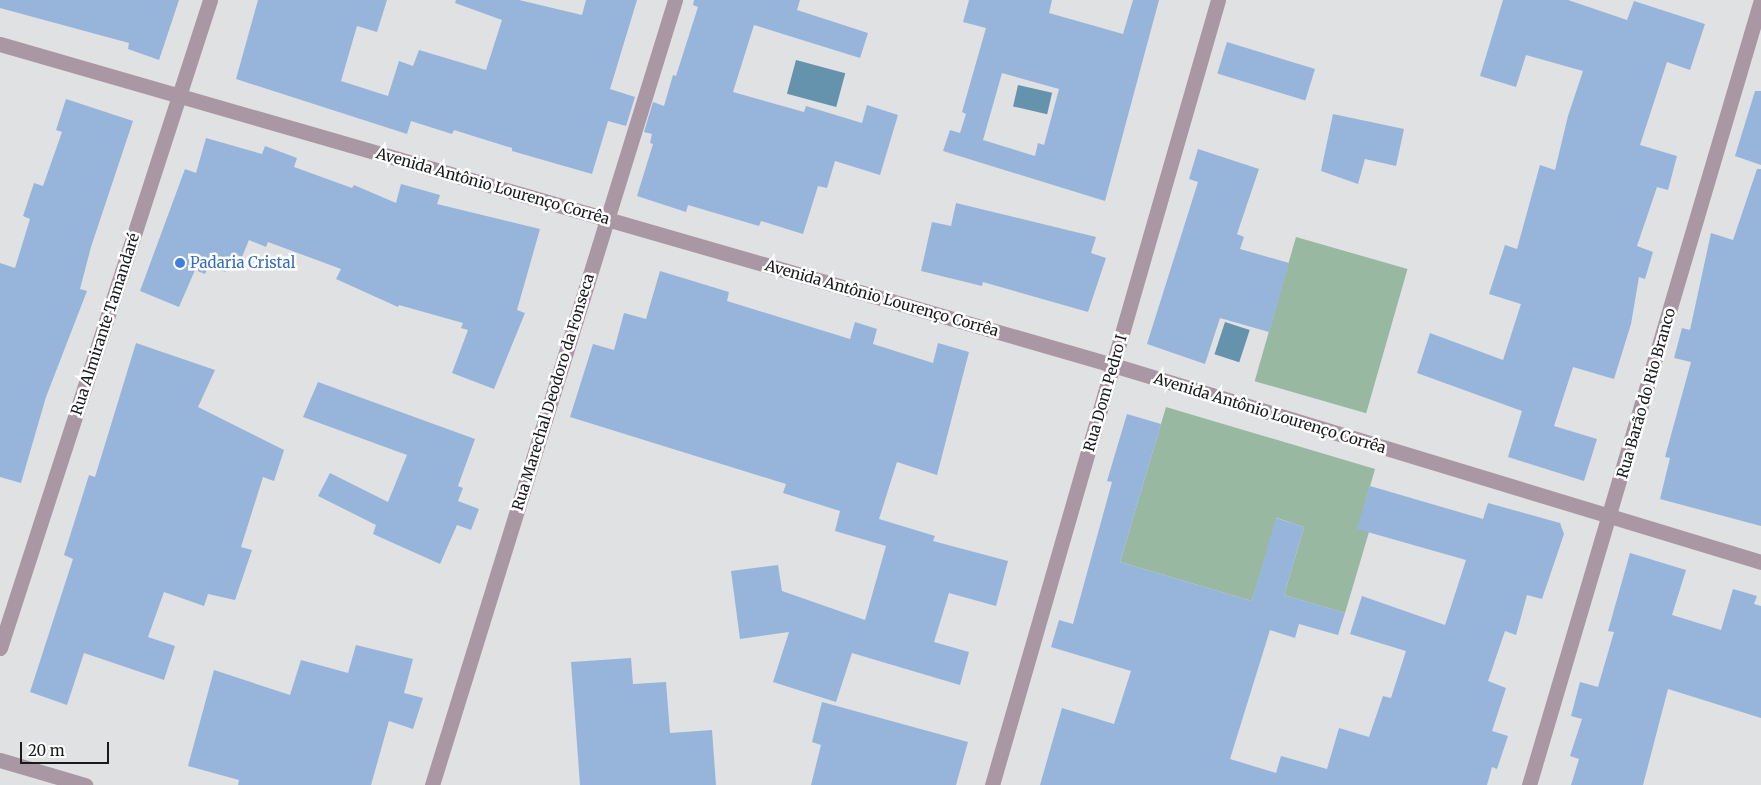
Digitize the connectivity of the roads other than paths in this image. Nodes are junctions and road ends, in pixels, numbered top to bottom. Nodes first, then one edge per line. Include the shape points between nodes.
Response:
1 (210, 0) edge
2 (674, 0) edge
3 (1218, 0) edge
4 (1761, 0) edge
5 (0, 44) edge
6 (179, 96) junction
7 (606, 219) junction
8 (1113, 365) junction
9 (1610, 516) junction
10 (1761, 562) edge
11 (0, 648) edge
12 (0, 760) edge
13 (85, 785) edge
14 (432, 785) edge
15 (992, 785) edge
16 (1529, 785) edge

1 - 6 street, Rua Almirante Tamandaré
2 - 7 street, Rua Marechal Deodoro da Fonseca
3 - 8 street, Rua Dom Pedro I
4 - 9 street, Rua Barão do Rio Branco
5 - 6 street, Avenida Antônio Lourenço Corrêa
6 - 7 street, Avenida Antônio Lourenço Corrêa
6 - 11 street, Rua Almirante Tamandaré
7 - 8 street, Avenida Antônio Lourenço Corrêa
7 - 14 street, Rua Marechal Deodoro da Fonseca
8 - 9 street, Avenida Antônio Lourenço Corrêa
8 - 15 street, Rua Dom Pedro I
9 - 10 street, Avenida Antônio Lourenço Corrêa
9 - 16 street, Rua Barão do Rio Branco
12 - 13 street

